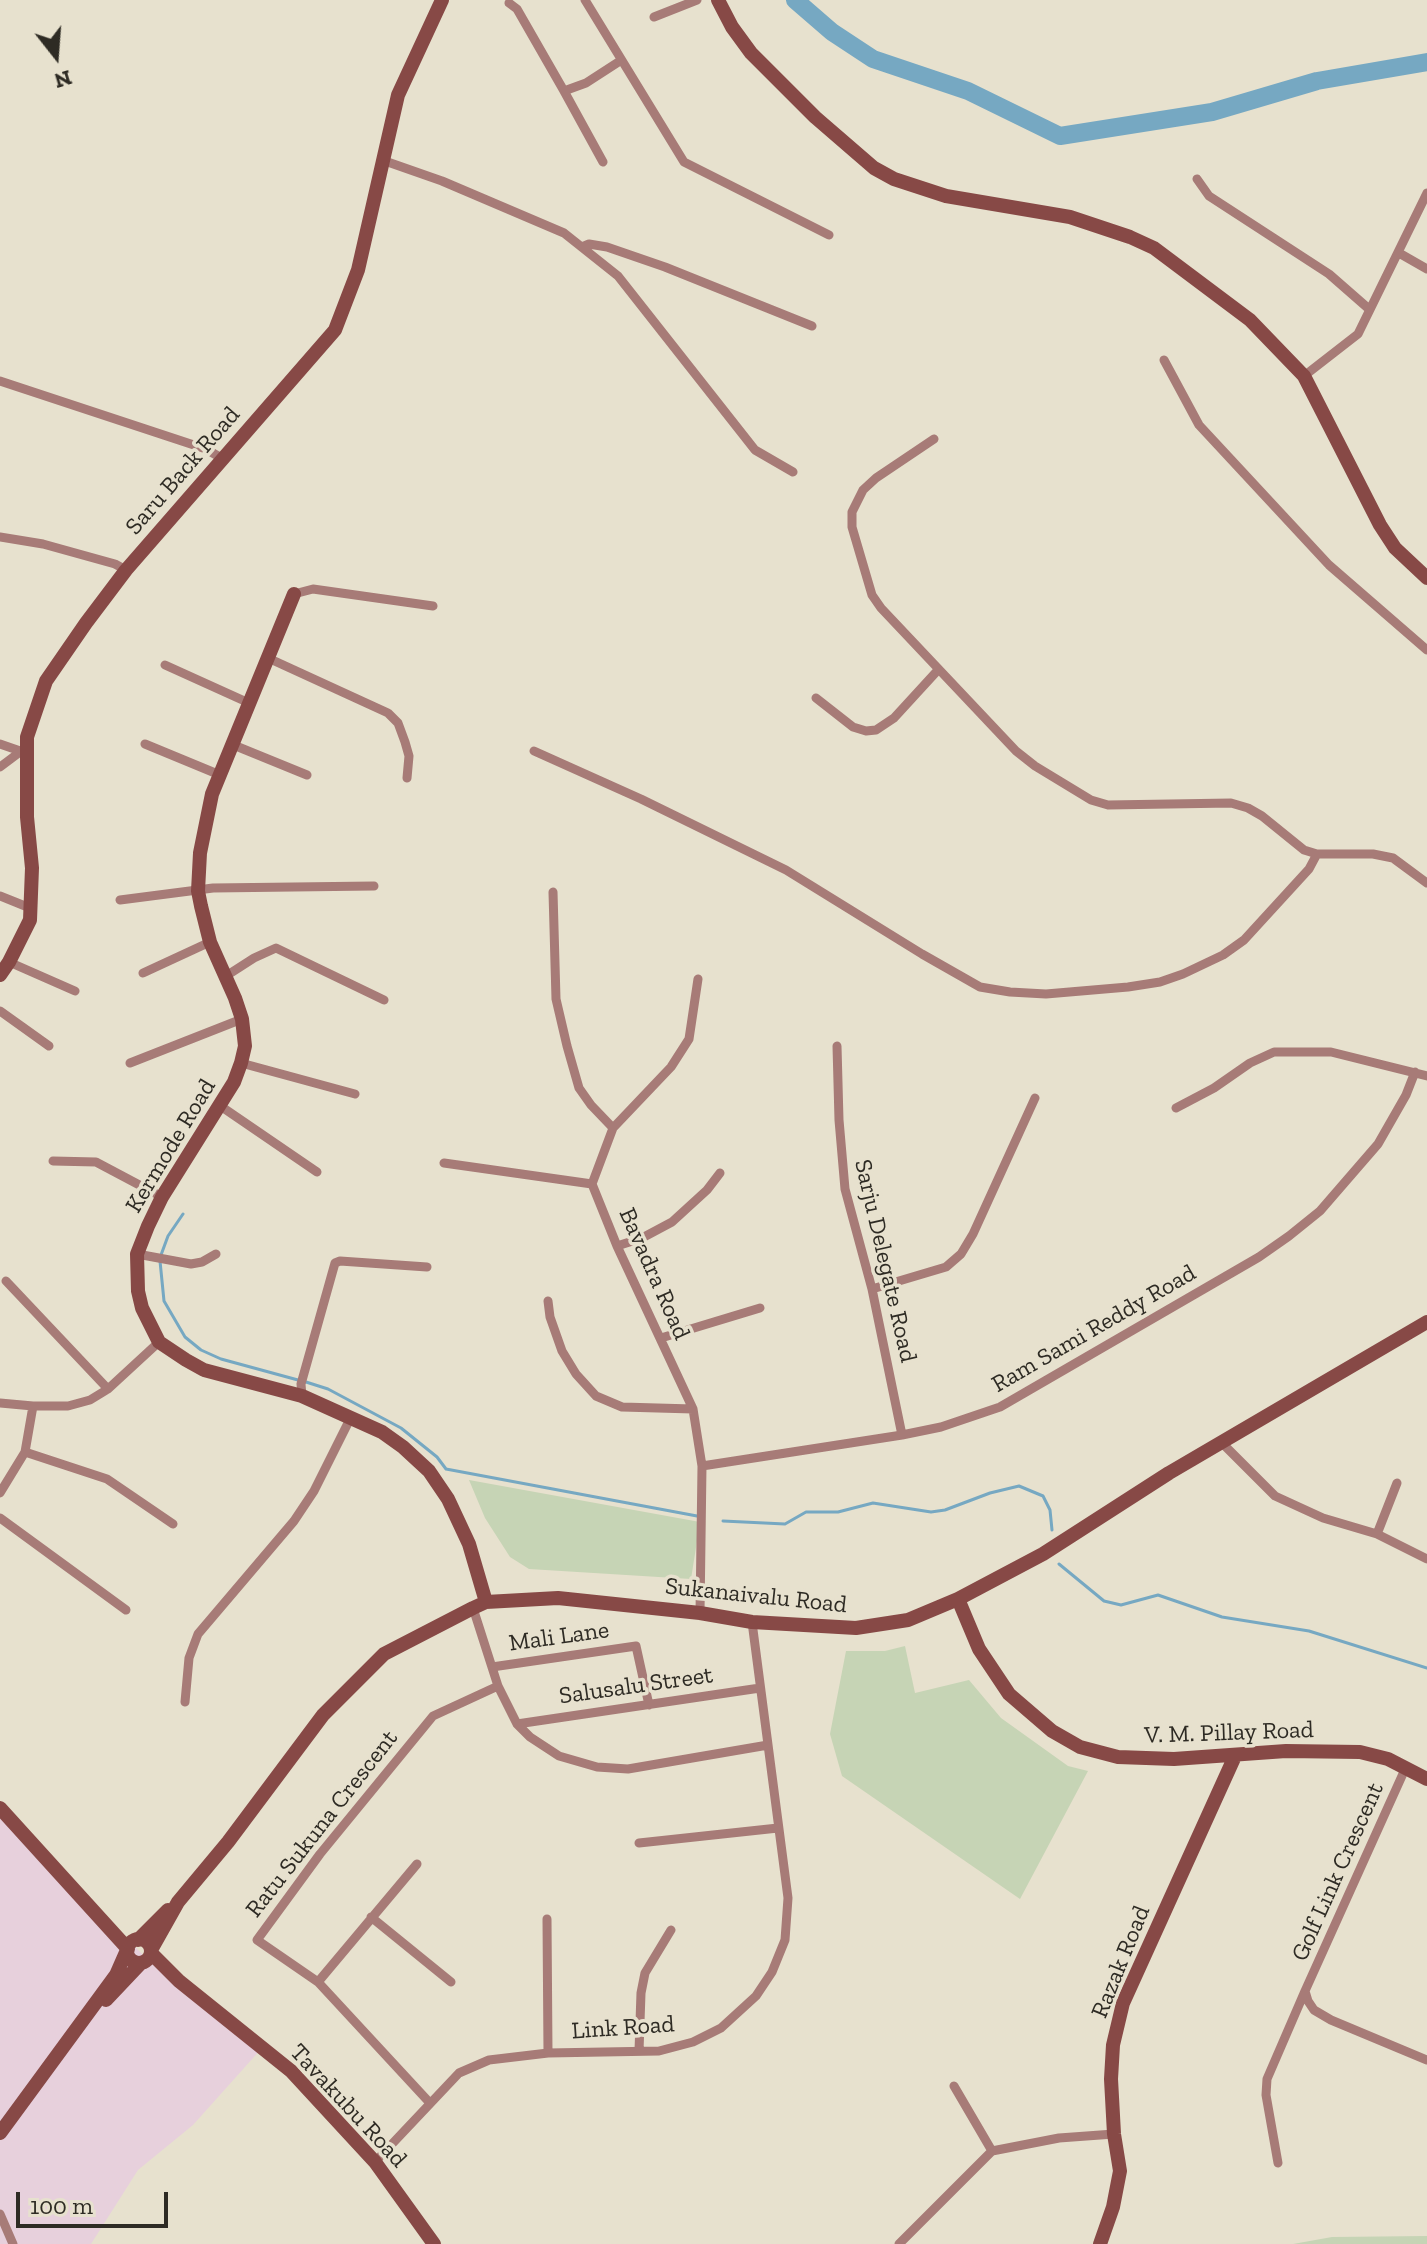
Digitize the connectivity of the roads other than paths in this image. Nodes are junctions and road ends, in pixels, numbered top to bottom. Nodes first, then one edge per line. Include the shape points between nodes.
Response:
1 (442, 0) edge
2 (585, 0) edge
3 (697, 0) edge
4 (718, 0) edge
5 (509, 3) dead end
6 (654, 17) dead end
7 (620, 61) junction
8 (564, 91) junction
9 (382, 160) junction
10 (603, 162) dead end
11 (1197, 179) dead end
12 (1427, 193) edge
13 (829, 235) dead end
14 (582, 247) junction
15 (1399, 253) junction
16 (1427, 269) edge
17 (1369, 309) junction
18 (812, 326) dead end
19 (1164, 360) dead end
20 (1304, 376) junction
21 (0, 381) edge
22 (934, 439) dead end
23 (223, 459) junction
24 (793, 472) dead end
25 (0, 537) edge
26 (126, 570) junction
27 (1427, 578) edge
28 (294, 594) joint
29 (433, 606) dead end
30 (1427, 650) edge
31 (268, 658) junction
32 (165, 665) dead end
33 (938, 670) junction
34 (816, 698) dead end
35 (249, 703) junction
36 (0, 744) edge
37 (145, 744) dead end
38 (231, 744) junction
39 (534, 751) dead end
40 (23, 752) junction
41 (0, 767) edge
42 (220, 775) junction
43 (307, 775) dead end
44 (407, 778) dead end
45 (1317, 854) junction
46 (1427, 883) edge
47 (374, 886) dead end
48 (198, 891) junction
49 (553, 892) dead end
50 (0, 896) edge
51 (120, 900) dead end
52 (30, 908) junction
53 (210, 942) junction
54 (9, 962) junction
55 (143, 973) dead end
56 (0, 975) edge
57 (226, 976) junction
58 (698, 979) dead end
59 (75, 991) dead end
60 (384, 1000) dead end
61 (0, 1011) edge
62 (242, 1019) junction
63 (49, 1046) dead end
64 (837, 1046) dead end
65 (130, 1063) dead end
66 (241, 1063) junction
67 (1415, 1072) junction
68 (1427, 1076) edge
69 (355, 1094) dead end
70 (1035, 1098) dead end
71 (219, 1105) junction
72 (1176, 1108) dead end
73 (613, 1128) junction
74 (53, 1161) dead end
75 (444, 1163) dead end
76 (317, 1172) dead end
77 (720, 1173) dead end
78 (592, 1184) junction
79 (162, 1197) junction
80 (617, 1246) junction
81 (137, 1254) junction
82 (216, 1254) dead end
83 (427, 1267) dead end
84 (6, 1281) dead end
85 (872, 1289) junction
86 (548, 1301) dead end
87 (760, 1308) dead end
88 (1427, 1322) edge
89 (661, 1338) junction
90 (159, 1342) junction
91 (108, 1389) junction
92 (301, 1390) junction
93 (0, 1403) edge
94 (33, 1406) junction
95 (693, 1409) junction
96 (350, 1419) junction
97 (902, 1435) junction
98 (1223, 1444) junction
99 (25, 1452) junction
100 (702, 1466) junction
101 (1397, 1483) dead end
102 (0, 1493) edge
103 (0, 1518) edge
104 (173, 1524) dead end
105 (1377, 1534) junction
106 (1427, 1559) edge
107 (958, 1599) junction
108 (480, 1605) junction
109 (126, 1610) dead end
110 (700, 1613) junction
111 (752, 1622) junction
112 (492, 1667) junction
113 (498, 1686) junction
114 (760, 1688) junction
115 (185, 1702) dead end
116 (649, 1705) junction
117 (517, 1724) junction
118 (768, 1745) junction
119 (1235, 1756) junction
120 (1406, 1767) junction
121 (1427, 1779) edge
122 (0, 1808) edge
123 (778, 1828) junction
124 (639, 1843) dead end
125 (417, 1864) dead end
126 (178, 1902) junction
127 (371, 1917) junction
128 (547, 1919) dead end
129 (671, 1930) dead end
130 (132, 1945) junction
131 (146, 1957) junction
132 (318, 1982) junction
133 (451, 1982) dead end
134 (1305, 1991) junction
135 (83, 2022) junction
136 (639, 2051) junction
137 (548, 2053) junction
138 (1427, 2060) edge
139 (954, 2086) dead end
140 (429, 2102) junction
141 (0, 2133) edge
142 (1114, 2134) junction
143 (992, 2151) junction
144 (375, 2162) junction
145 (1278, 2163) dead end
146 (0, 2214) edge
147 (13, 2244) edge
148 (434, 2244) edge
149 (899, 2244) edge
150 (1100, 2244) edge

1 - 9 main road, Saru Back Road via 398,95
2 - 7 street
3 - 6 street
4 - 20 main road via 751,53 874,168 946,196 1070,217 1154,248 1250,320
5 - 8 street
7 - 8 street
7 - 13 street via 684,162
8 - 10 street
9 - 14 street via 515,211
9 - 23 main road, Saru Back Road via 358,270 335,330
11 - 17 street via 1209,196 1329,274
12 - 15 street
14 - 18 street via 607,247
14 - 24 street via 618,276 755,450
15 - 16 street
15 - 17 street
17 - 20 street via 1358,334
19 - 30 street via 1199,425 1329,565
20 - 27 main road via 1380,525 1395,548
21 - 23 street
22 - 33 street via 863,490 852,527 872,595
23 - 26 main road, Saru Back Road
25 - 26 street via 43,544
26 - 40 main road, Saru Back Road via 46,681
28 - 29 street via 313,589
28 - 31 main road, Kermode Road
31 - 35 main road, Kermode Road
31 - 44 street via 388,713 405,742
32 - 35 street
33 - 34 street via 876,730 853,727
33 - 45 street via 1016,751 1091,800 1108,805 1231,803 1262,816 1292,843
35 - 38 main road, Kermode Road
36 - 40 street
37 - 42 street
38 - 42 main road, Kermode Road
38 - 43 street
39 - 45 street via 786,870 980,987 1010,992 1128,987 1183,974 1244,940
40 - 41 street
40 - 52 main road, Saru Back Road
42 - 48 main road, Kermode Road via 204,825
45 - 46 street via 1393,858
47 - 48 street
48 - 51 street
48 - 53 main road, Kermode Road
49 - 73 street via 556,999 567,1046 579,1088
50 - 52 street
52 - 54 main road, Saru Back Road via 30,920
53 - 55 street
53 - 57 main road, Kermode Road
54 - 56 main road, Saru Back Road
54 - 59 street
57 - 60 street via 276,948
57 - 62 main road, Kermode Road
58 - 73 street via 689,1039 671,1067
61 - 63 street
62 - 65 street
62 - 66 main road, Kermode Road
64 - 85 street, Sarju Delegate Road via 845,1189
66 - 69 street
66 - 71 main road, Kermode Road
67 - 68 street
67 - 72 street via 1331,1052 1274,1052
67 - 97 street, Ram Sami Reddy Road via 1378,1144 1320,1211 1279,1243 1000,1407
70 - 85 street via 961,1254 946,1267
71 - 76 street
71 - 79 main road, Kermode Road
73 - 78 street
74 - 79 street via 96,1162
75 - 78 street
77 - 80 street via 672,1222
78 - 80 street, Bavadra Road
79 - 81 main road, Kermode Road
80 - 89 street, Bavadra Road
81 - 82 street via 191,1264
81 - 90 main road, Kermode Road via 142,1308
83 - 92 street via 335,1263
84 - 91 street
85 - 97 street, Sarju Delegate Road
86 - 95 street via 562,1351 596,1396 622,1407
87 - 89 street
88 - 98 main road, Sukanaivalu Road
89 - 95 street, Bavadra Road
90 - 91 street
90 - 92 main road via 204,1370
91 - 94 street via 68,1406
92 - 96 main road
93 - 94 street
94 - 99 street
95 - 100 street, Bavadra Road
96 - 108 main road via 382,1432 429,1471 469,1544
96 - 115 street via 294,1521 198,1634 189,1658
97 - 100 street, Ram Sami Reddy Road
98 - 105 street via 1275,1496
98 - 107 main road, Sukanaivalu Road via 1043,1554
99 - 102 street
99 - 104 street via 107,1479
100 - 110 street, Bavadra Road
101 - 105 street
103 - 109 street
105 - 106 street
107 - 111 main road, Sukanaivalu Road via 908,1620 856,1628
107 - 119 main road, V. M. Pillay Road via 979,1649 1009,1694 1080,1747 1118,1757
108 - 110 main road, Sukanaivalu Road via 558,1598
108 - 112 street
108 - 126 main road, Sukanaivalu Road via 384,1654 323,1715
110 - 111 main road, Sukanaivalu Road
111 - 114 street, Link Road
112 - 113 street
112 - 116 street, Mali Lane via 638,1647
113 - 117 street
113 - 132 street, Ratu Sukuna Crescent via 433,1716 257,1940
114 - 116 street, Salusalu Street
114 - 118 street, Link Road
116 - 117 street, Salusalu Street
117 - 118 street via 559,1756 597,1767 628,1769
118 - 123 street, Link Road
119 - 120 main road, V. M. Pillay Road via 1360,1752
119 - 142 main road, Razak Road via 1123,2003 1112,2056
120 - 121 main road, V. M. Pillay Road
120 - 134 street, Golf Link Crescent
122 - 130 main road
123 - 124 street
123 - 136 street, Link Road via 788,1898 785,1940 772,1972 756,1996 721,2028 693,2042
125 - 127 street
126 - 130 main road, Sukanaivalu Road
126 - 131 main road, Sukanaivalu Road
127 - 132 street
127 - 133 street
128 - 137 street
129 - 136 street via 645,1973
130 - 131 main road, Tavakubu Road via 133,1961
130 - 135 main road, Sukanaivalu Road
131 - 135 main road, Sukanaivalu Road
131 - 144 main road, Tavakubu Road via 291,2071
132 - 140 street, Ratu Sukuna Crescent
134 - 138 street, Golf Link Crescent via 1314,2010 1331,2020
134 - 145 street via 1267,2079
135 - 141 main road, Sukanaivalu Road
136 - 137 street, Link Road
137 - 140 street, Link Road via 489,2060 459,2073
139 - 143 street
140 - 144 street, Link Road
142 - 143 street
142 - 150 main road, Razak Road via 1120,2171
143 - 149 street
144 - 148 main road, Tavakubu Road
146 - 147 street

